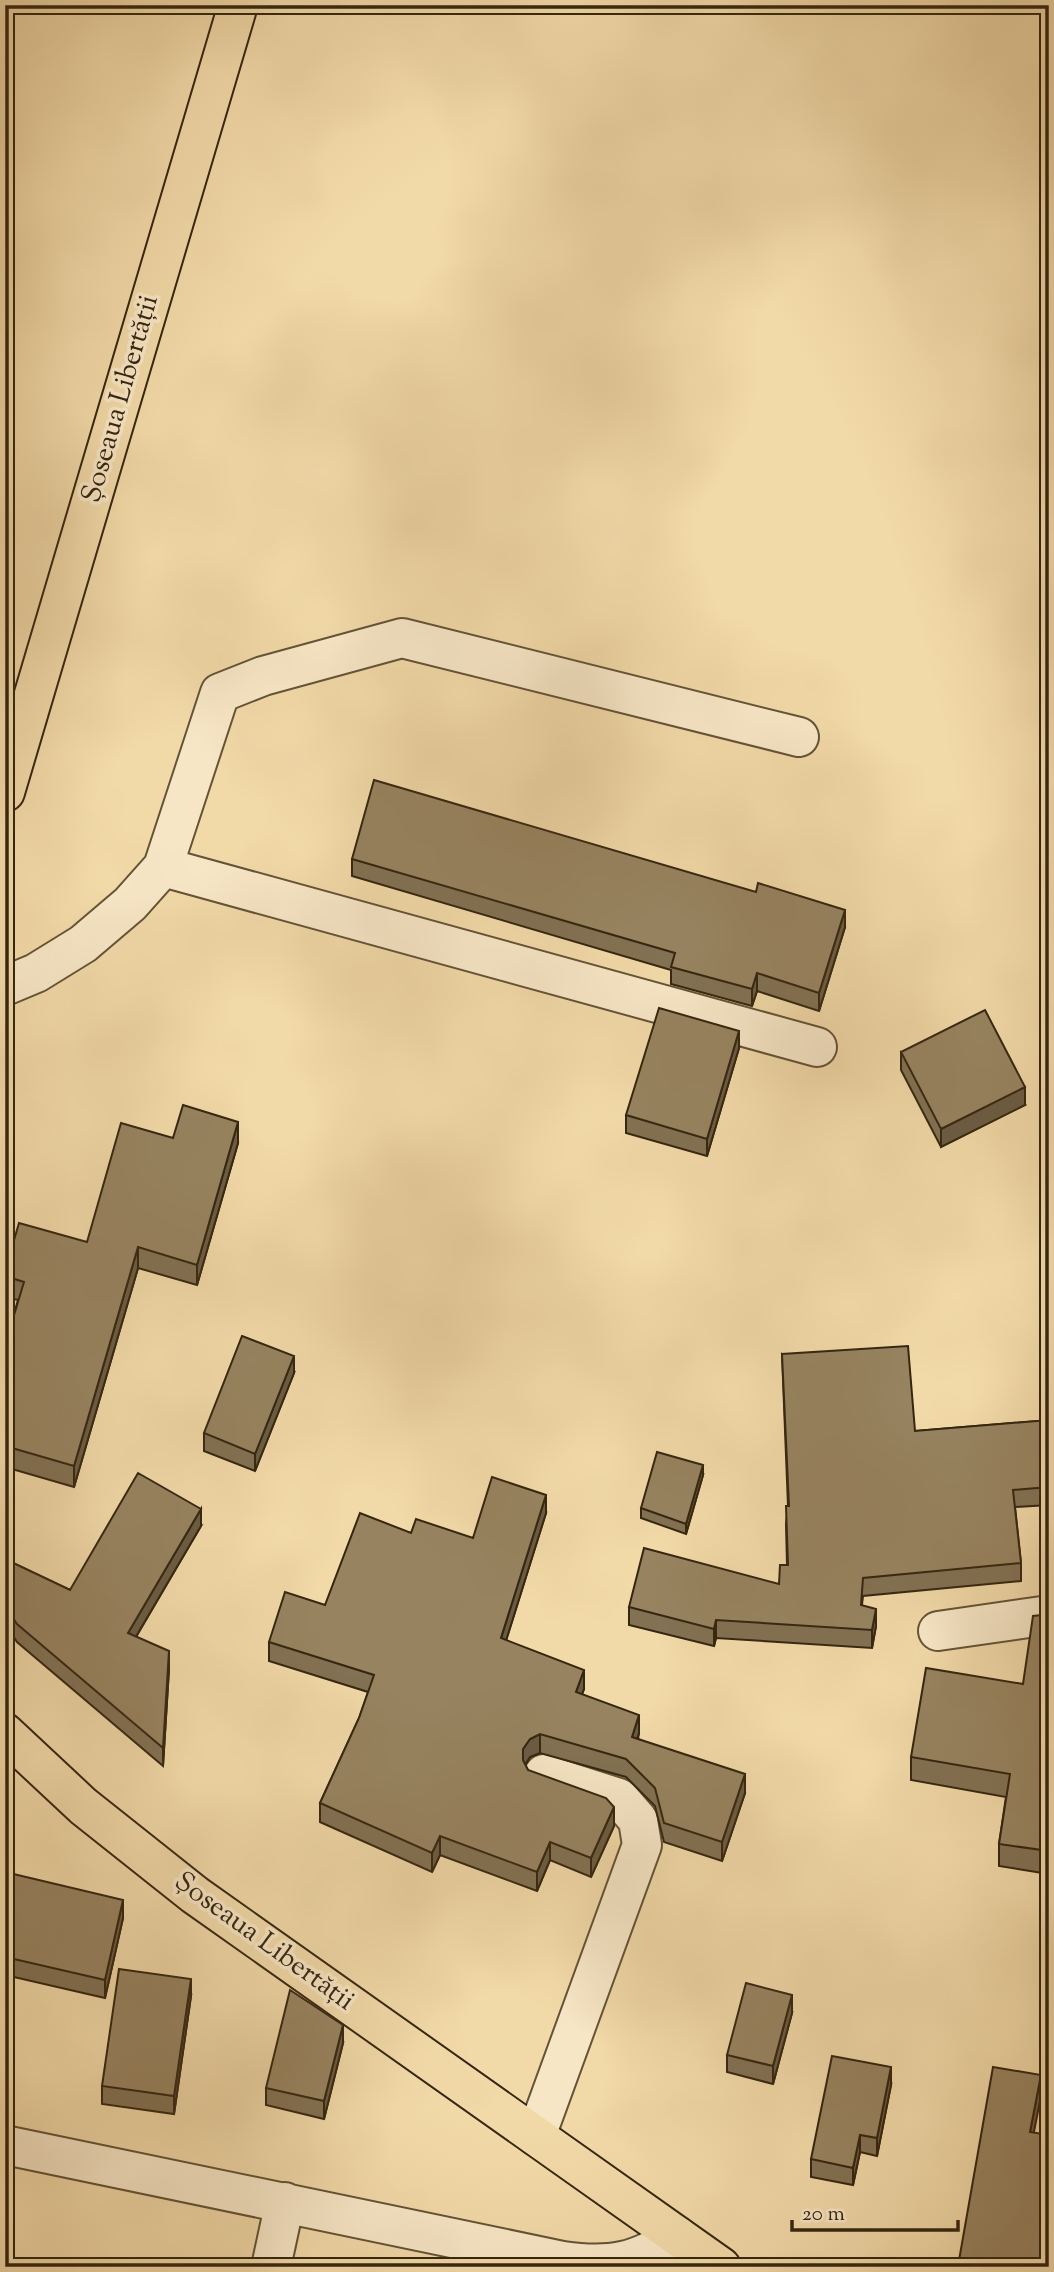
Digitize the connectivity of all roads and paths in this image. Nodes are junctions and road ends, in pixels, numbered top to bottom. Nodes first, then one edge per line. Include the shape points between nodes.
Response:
1 (238, 5) edge
2 (799, 737) dead end
3 (5, 792) edge
4 (163, 867) junction
5 (5, 986) edge
6 (817, 1047) dead end
7 (1049, 1615) edge
8 (938, 1631) dead end
9 (5, 1733) edge
10 (544, 1774) edge
11 (536, 2136) junction
12 (5, 2145) edge
13 (285, 2202) junction
14 (677, 2236) junction
15 (271, 2267) edge
16 (721, 2267) edge

1 - 3 main road, Șoseaua Libertății
2 - 4 street via 402,638 263,676 220,693
4 - 5 street via 130,904 83,944
4 - 6 street
7 - 8 street
9 - 11 main road, Șoseaua Libertății via 83,1806 195,1895
10 - 11 street via 619,1797 638,1820 642,1845
11 - 14 main road, Șoseaua Libertății
12 - 13 street
13 - 14 street via 589,2265 617,2264 649,2254
13 - 15 street
14 - 16 main road, Șoseaua Libertății

